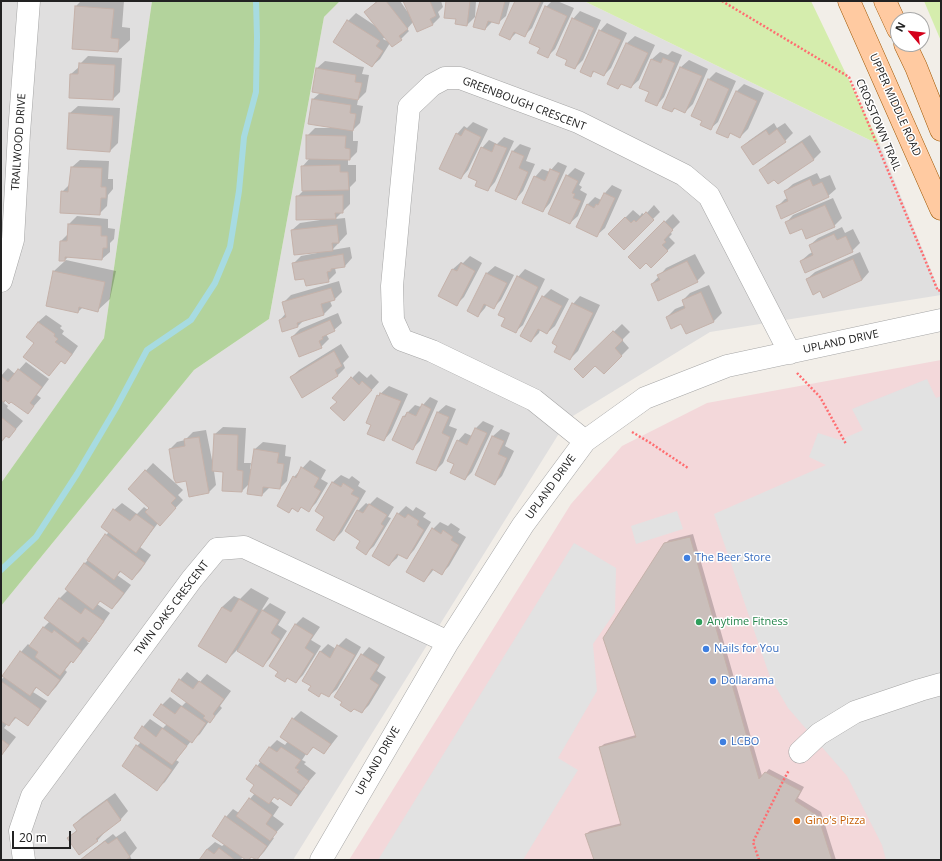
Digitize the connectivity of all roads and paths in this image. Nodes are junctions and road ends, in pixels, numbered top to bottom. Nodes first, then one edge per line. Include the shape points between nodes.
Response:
1 (29, 1) edge
2 (722, 1) edge
3 (849, 1) edge
4 (885, 1) edge
5 (890, 12) edge
6 (909, 52) edge
7 (10, 129) edge
8 (941, 130) edge
9 (941, 209) edge
10 (1, 281) edge
11 (941, 290) edge
12 (941, 320) edge
13 (790, 353) junction
14 (797, 373) dead end
15 (612, 421) junction
16 (585, 441) junction
17 (846, 444) dead end
18 (688, 468) dead end
19 (448, 642) junction
20 (941, 684) edge
21 (800, 752) joint
22 (24, 860) edge
23 (321, 860) edge
24 (759, 860) edge

1 - 7 street, TRAILWOOD DRIVE
2 - 11 path, CROSSTOWN TRAIL via 849,76 938,291
3 - 9 main road, UPPER MIDDLE ROAD
4 - 5 main road
6 - 8 main road
7 - 10 street, TRAILWOOD DRIVE via 13,240
12 - 13 street, UPLAND DRIVE
13 - 15 street, UPLAND DRIVE via 727,366 645,398
13 - 16 street, GREENBOUGH CRESCENT via 709,196 684,175 578,122 460,78 445,78 432,85 409,107 392,286 393,320 402,340 432,351 534,400
14 - 17 path via 820,397
15 - 16 street, UPLAND DRIVE
15 - 18 path
16 - 19 street, UPLAND DRIVE via 523,525
19 - 22 street, TWIN OAKS CRESCENT via 244,548 217,550 192,579 32,796 20,831
19 - 23 street, UPLAND DRIVE
20 - 21 street via 855,712 819,734
21 - 24 path via 782,781 753,842

